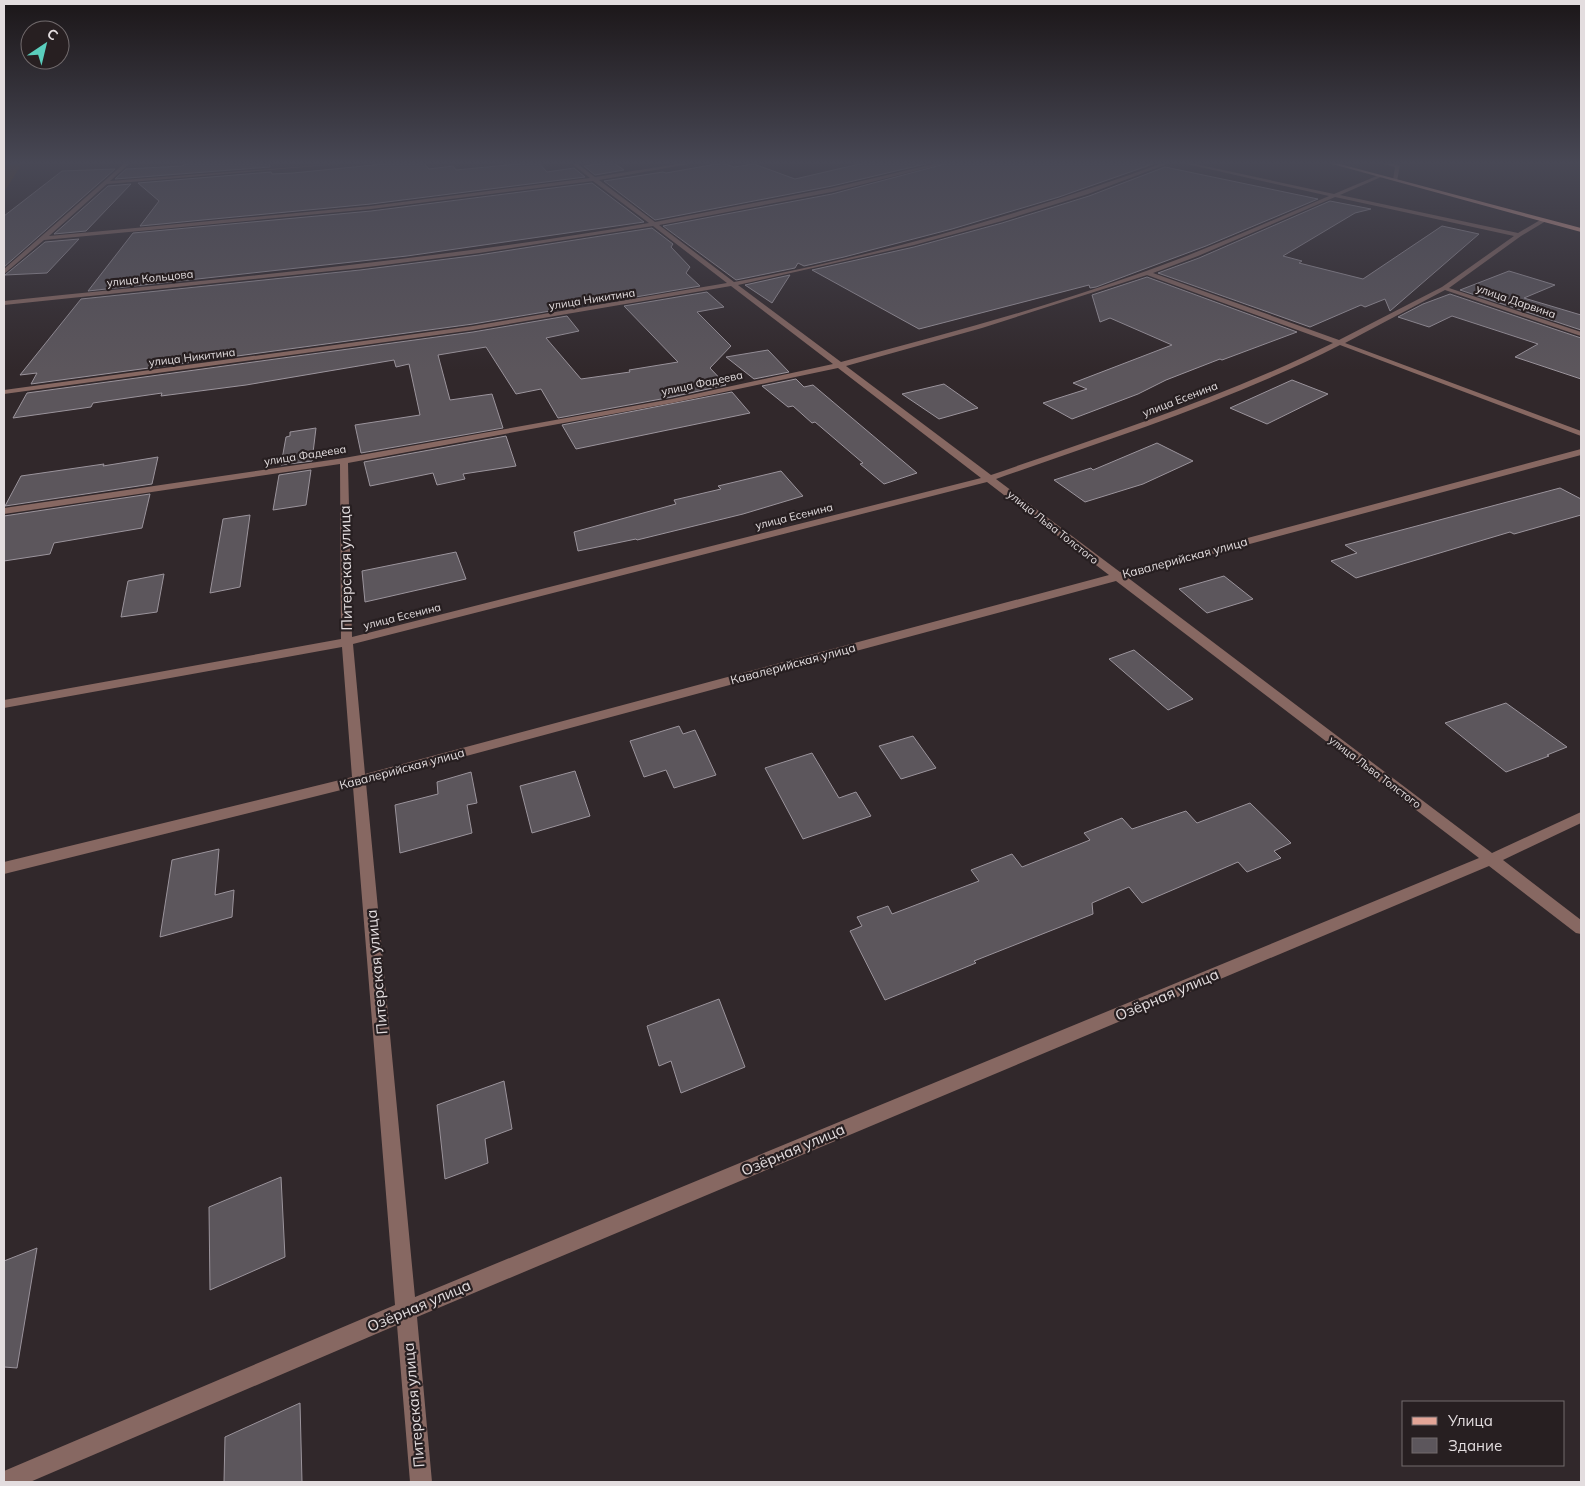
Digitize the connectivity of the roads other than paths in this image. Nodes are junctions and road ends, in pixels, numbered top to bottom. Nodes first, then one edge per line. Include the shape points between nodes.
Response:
1 (50, 231) edge
2 (119, 231) edge
3 (609, 231) edge
4 (664, 231) edge
5 (954, 231) edge
6 (1250, 231) edge
7 (1502, 231) edge
8 (1525, 231) edge
9 (1519, 235) junction
10 (42, 238) junction
11 (4, 272) edge
12 (1147, 273) junction
13 (734, 284) junction
14 (1444, 288) junction
15 (4, 303) edge
16 (1581, 334) edge
17 (1340, 342) junction
18 (840, 365) junction
19 (4, 392) edge
20 (1581, 434) edge
21 (1581, 452) edge
22 (344, 461) junction
23 (990, 478) junction
24 (4, 511) edge
25 (1117, 577) junction
26 (348, 642) junction
27 (4, 704) edge
28 (360, 780) junction
29 (1581, 817) edge
30 (1490, 860) junction
31 (4, 868) edge
32 (1581, 928) edge
33 (406, 1311) junction
34 (4, 1482) edge
35 (421, 1482) edge

1 - 10 street
2 - 10 street
3 - 15 street, улица Кольцова via 309,272
4 - 13 street, улица Льва Толстого
5 - 13 street, улица Никитина
6 - 12 street, улица Фадеева
7 - 9 street
8 - 9 street, улица Есенина
9 - 14 street, улица Есенина
10 - 11 street
12 - 17 street
12 - 18 street, улица Фадеева via 990,324
13 - 18 street, улица Льва Толстого
13 - 19 street, улица Никитина via 591,311
14 - 16 street, улица Дарвина
14 - 17 street, улица Есенина
17 - 20 street
17 - 23 street, улица Есенина via 1249,384
18 - 22 street, улица Фадеева via 672,401
18 - 23 street, улица Льва Толстого
21 - 25 street, Кавалерийская улица
22 - 24 street, улица Фадеева
22 - 26 street, Питерская улица
23 - 25 street, улица Льва Толстого
23 - 26 street, улица Есенина
25 - 28 street, Кавалерийская улица
25 - 30 street, улица Льва Толстого
26 - 27 street, улица Есенина
26 - 28 street, Питерская улица
28 - 31 street, Кавалерийская улица
28 - 33 street, Питерская улица
29 - 30 street, Озёрная улица
30 - 32 street, улица Льва Толстого
30 - 33 street, Озёрная улица
33 - 34 street, Озёрная улица
33 - 35 street, Питерская улица

